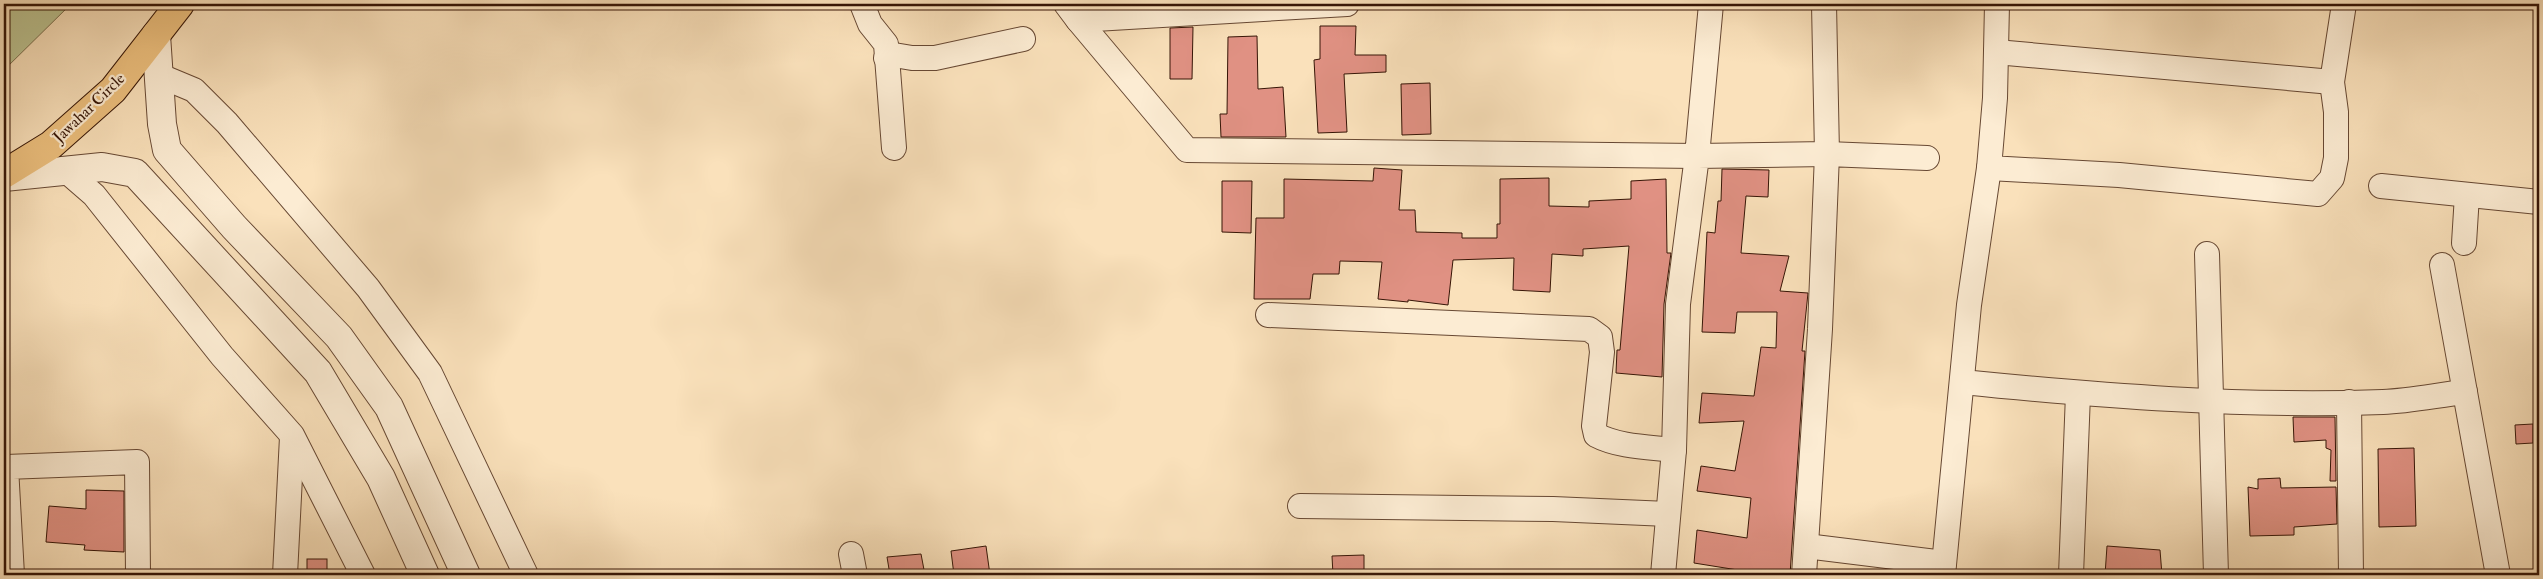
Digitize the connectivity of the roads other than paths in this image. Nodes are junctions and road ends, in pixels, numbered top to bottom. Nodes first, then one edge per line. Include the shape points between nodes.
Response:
1 (180, 4) edge
2 (862, 4) edge
3 (1347, 4) edge
4 (1711, 4) edge
5 (1824, 4) edge
6 (1997, 4) edge
7 (2344, 4) edge
8 (1072, 12) edge
9 (156, 35) junction
10 (1023, 39) dead end
11 (1996, 52) junction
12 (886, 58) junction
13 (158, 76) junction
14 (2332, 82) junction
15 (894, 148) dead end
16 (1828, 154) junction
17 (1697, 156) junction
18 (1927, 158) dead end
19 (1989, 168) junction
20 (64, 169) junction
21 (4, 175) edge
22 (2381, 186) dead end
23 (2467, 195) junction
24 (2539, 202) edge
25 (2464, 243) dead end
26 (2207, 254) dead end
27 (2442, 265) dead end
28 (1268, 315) dead end
29 (1962, 382) junction
30 (2465, 392) junction
31 (2078, 394) junction
32 (2210, 402) junction
33 (2349, 402) junction
34 (292, 435) junction
35 (1674, 450) junction
36 (1300, 506) dead end
37 (1668, 514) junction
38 (1806, 546) junction
39 (1944, 569) edge
40 (12, 575) edge
41 (138, 575) edge
42 (286, 575) edge
43 (363, 575) edge
44 (425, 575) edge
45 (466, 575) edge
46 (526, 575) edge
47 (1663, 575) edge
48 (1804, 575) edge
49 (2071, 575) edge
50 (2216, 575) edge
51 (2351, 575) edge
52 (2498, 575) edge

1 - 9 main road, Jawahar Circle
2 - 12 street via 870,24 886,44
3 - 8 street
4 - 17 street
5 - 16 street
6 - 11 street
7 - 14 street
8 - 17 street via 1188,150
9 - 13 street
9 - 21 main road, Jawahar Circle via 113,90 51,144
10 - 12 street via 935,58 888,54
11 - 14 street
11 - 19 street
12 - 15 street
13 - 45 street via 168,150 234,227 339,337 389,407
13 - 46 street via 194,90 368,288 430,373
14 - 19 street via 2336,158 2332,178 2318,194 2118,175
16 - 17 street
16 - 18 street
16 - 38 street
17 - 35 street via 1678,304
19 - 29 street via 1969,306
20 - 21 street
20 - 34 street via 94,196 222,356
20 - 44 street via 102,167 135,172 318,372 381,478
22 - 23 street
23 - 24 street
23 - 25 street
26 - 32 street
27 - 30 street
28 - 35 street via 1589,330 1600,337 1602,352 1594,426 1596,435 1634,445
29 - 31 street
29 - 39 street
30 - 33 street via 2384,402
30 - 52 street
31 - 32 street
31 - 49 street
32 - 33 street
32 - 50 street
33 - 51 street
34 - 42 street
34 - 43 street
35 - 37 street
36 - 37 street
37 - 47 street
38 - 39 street
38 - 48 street
40 - 41 street via 6,466 137,462

